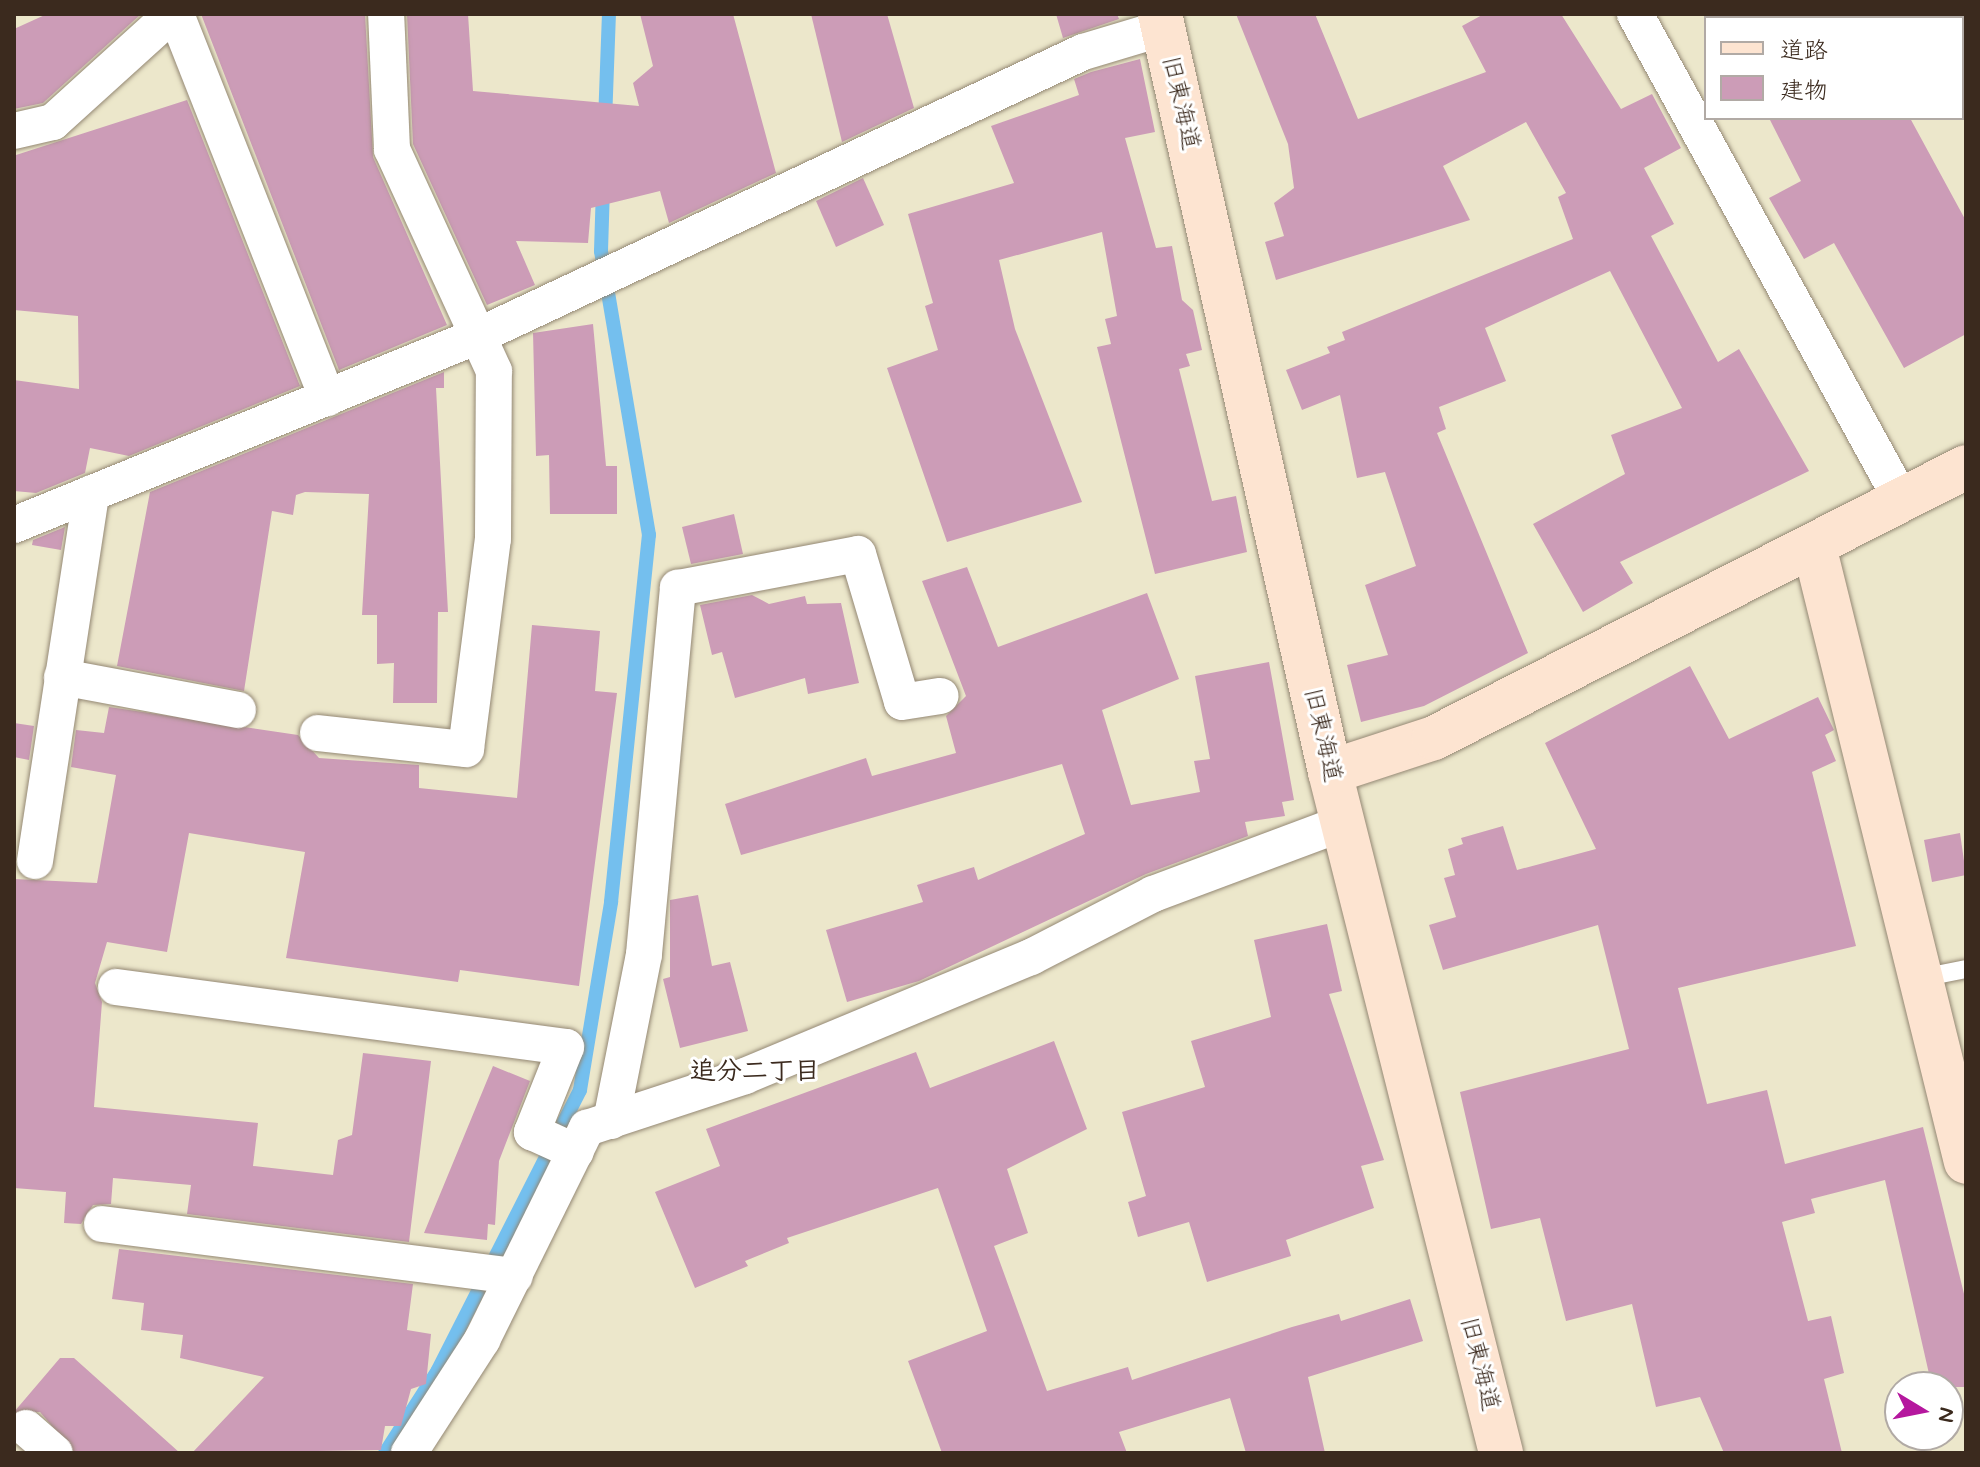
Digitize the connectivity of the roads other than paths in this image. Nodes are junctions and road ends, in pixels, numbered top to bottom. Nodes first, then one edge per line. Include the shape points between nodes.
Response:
1 (174, 14) edge
2 (386, 14) edge
3 (1635, 14) edge
4 (1161, 21) edge
5 (14, 131) edge
6 (480, 335) junction
7 (327, 398) junction
8 (1966, 467) edge
9 (91, 493) junction
10 (1901, 499) junction
11 (14, 525) edge
12 (1815, 550) junction
13 (62, 677) junction
14 (941, 696) dead end
15 (238, 710) dead end
16 (318, 733) dead end
17 (1330, 772) junction
18 (1343, 823) junction
19 (35, 861) dead end
20 (1966, 969) edge
21 (1921, 978) junction
22 (116, 987) dead end
23 (611, 1121) junction
24 (576, 1152) junction
25 (1966, 1162) edge
26 (102, 1224) dead end
27 (515, 1276) junction
28 (26, 1428) dead end
29 (55, 1453) edge
30 (409, 1453) edge
31 (1501, 1453) edge

1 - 5 street via 53,122
1 - 7 street
2 - 6 street via 392,149
3 - 10 street
4 - 6 street via 1083,52
4 - 17 street, 旧東海道
6 - 7 street
6 - 16 street via 494,371 493,539 466,749
7 - 9 street
8 - 10 street
9 - 11 street
9 - 13 street
10 - 12 street
12 - 17 street via 1434,738
12 - 21 street
13 - 15 street
13 - 19 street
14 - 23 street via 902,702 858,554 678,588 644,954
17 - 18 street, 旧東海道
18 - 23 street via 1153,894 1031,957 745,1076
18 - 31 street, 旧東海道
20 - 21 lane
21 - 25 street
22 - 24 street via 566,1047 532,1132
23 - 24 street via 587,1128
24 - 27 street
26 - 27 street
27 - 30 street
28 - 29 street

